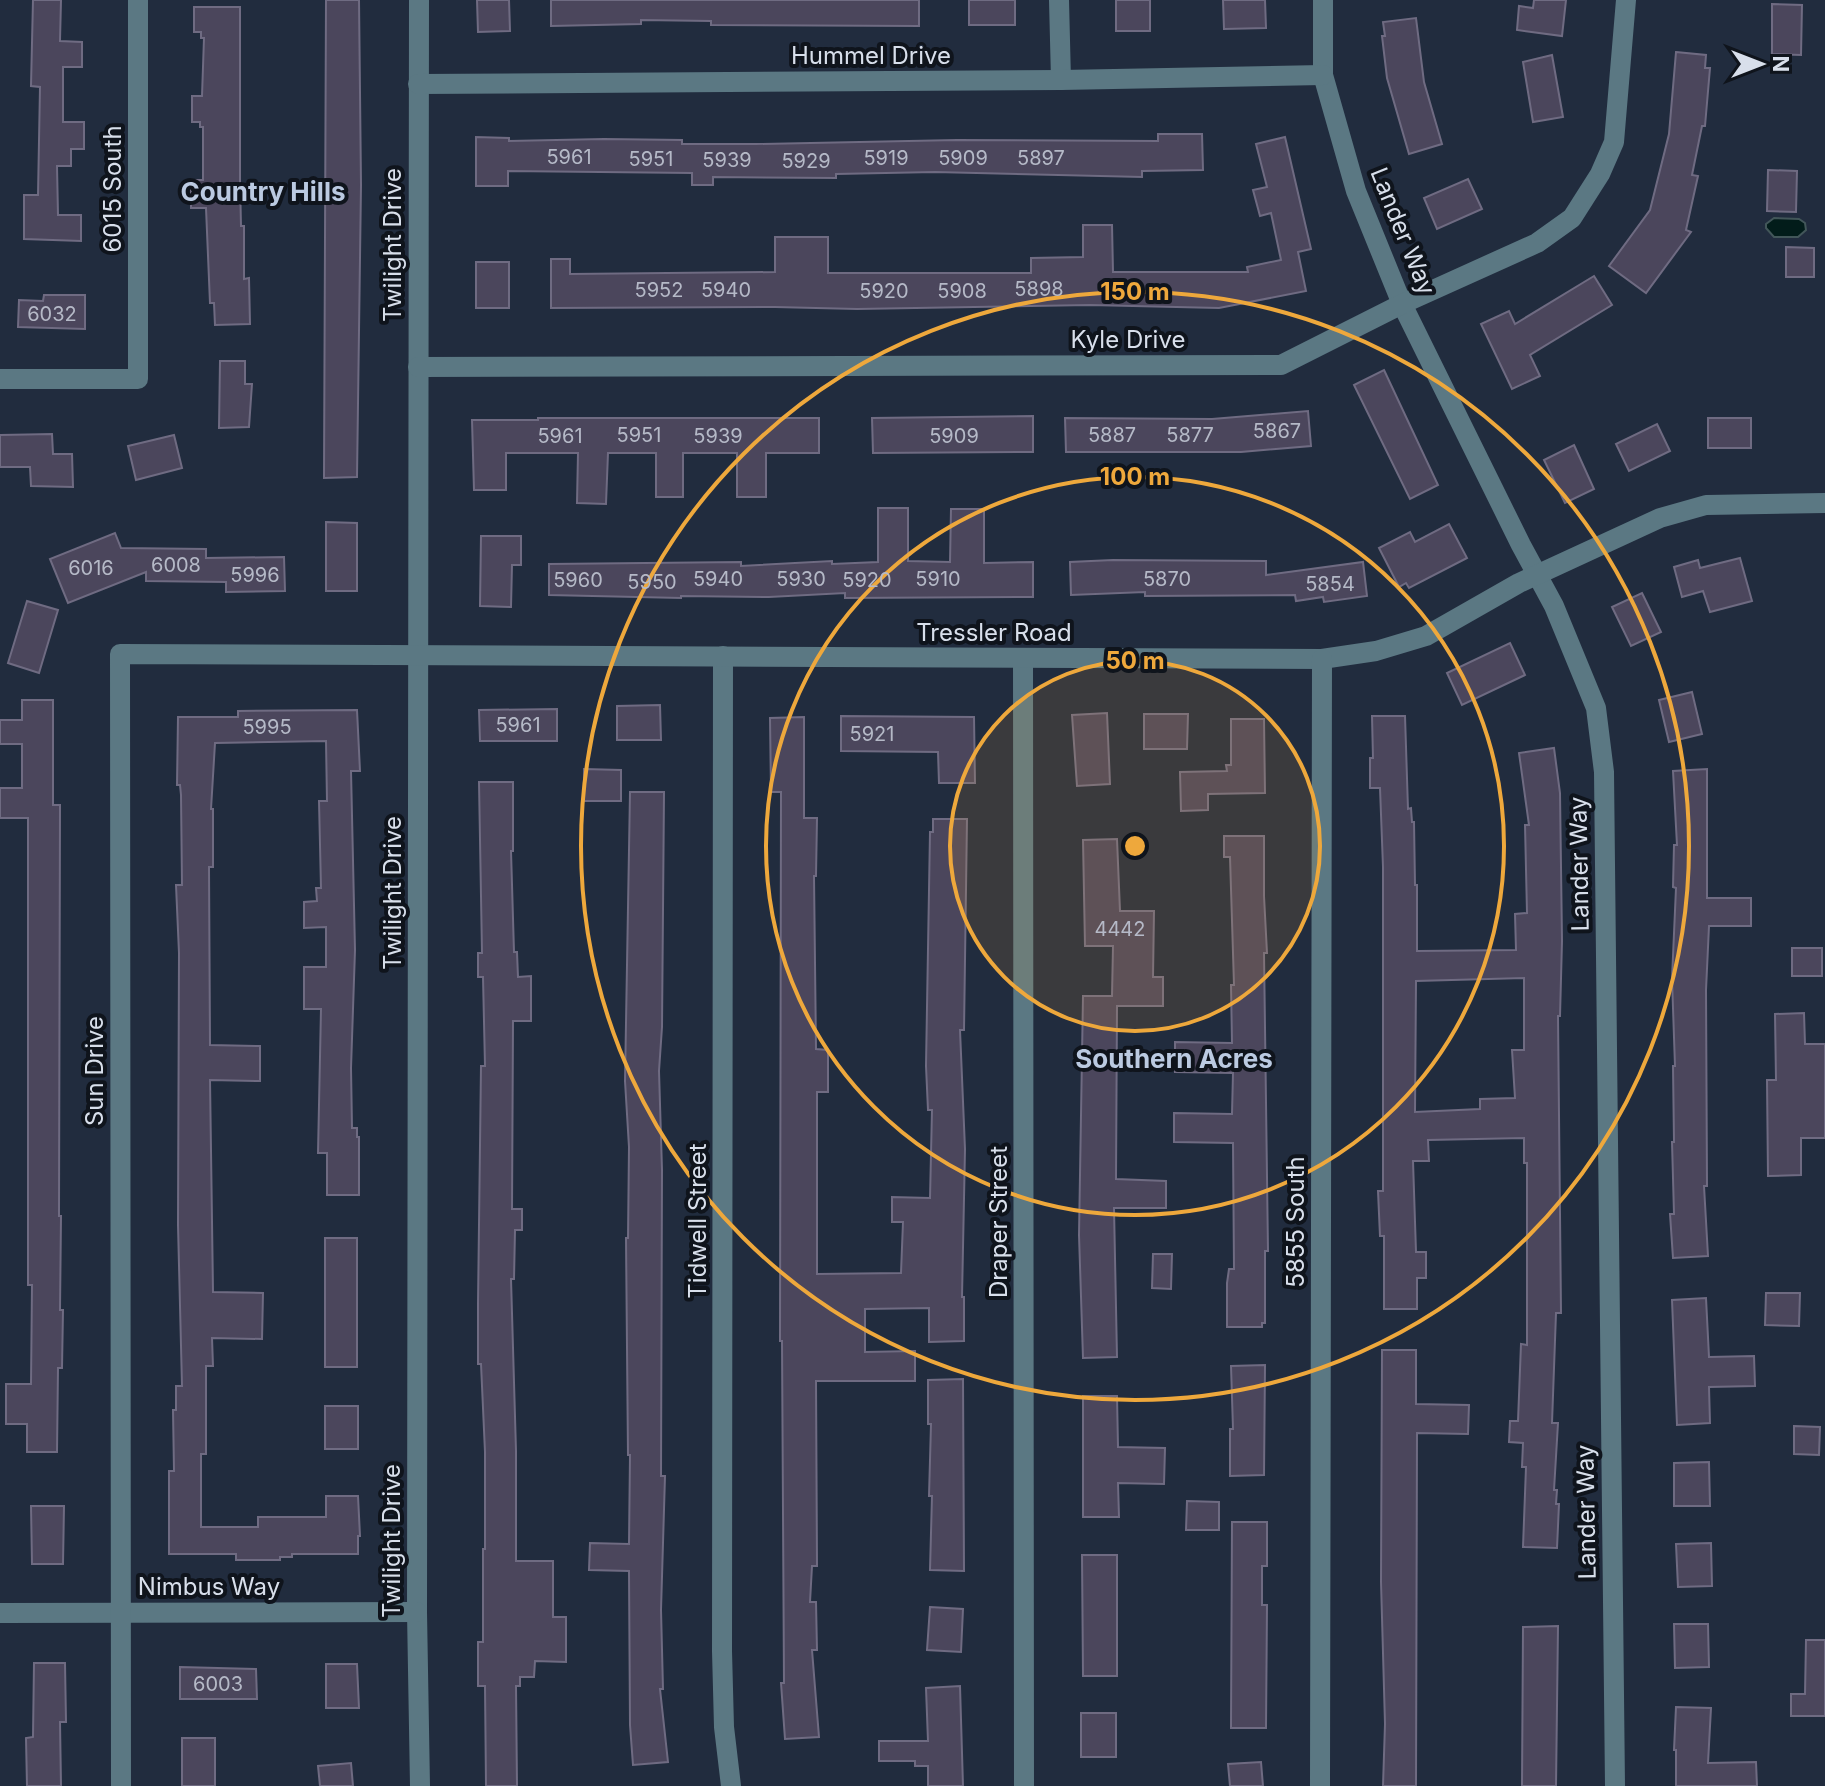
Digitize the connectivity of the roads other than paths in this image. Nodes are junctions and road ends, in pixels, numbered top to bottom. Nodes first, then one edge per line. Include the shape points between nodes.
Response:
1 (138, 0) edge
2 (419, 0) edge
3 (1059, 0) edge
4 (1323, 0) edge
5 (1626, 0) edge
6 (1323, 75) junction
7 (1061, 80) junction
8 (418, 84) junction
9 (1402, 304) junction
10 (418, 367) junction
11 (0, 379) edge
12 (1825, 503) edge
13 (1537, 575) junction
14 (419, 655) junction
15 (723, 656) junction
16 (1023, 658) junction
17 (1322, 659) junction
18 (120, 1612) junction
19 (417, 1612) junction
20 (0, 1613) edge
21 (121, 1786) edge
22 (420, 1786) edge
23 (731, 1786) edge
24 (1024, 1786) edge
25 (1320, 1786) edge
26 (1615, 1786) edge

1 - 11 street, 6015 South via 138,379
2 - 8 street, Twilight Drive
3 - 7 street
4 - 6 street, Lander Way
5 - 9 street, Kyle Drive via 1614,142 1572,218 1537,243
6 - 7 street, Hummel Drive
6 - 9 street, Lander Way via 1356,191
7 - 8 street, Hummel Drive
8 - 10 street, Twilight Drive
9 - 10 street, Kyle Drive via 1281,365
9 - 13 street, Lander Way
10 - 14 street, Twilight Drive
12 - 13 street, Tressler Road via 1706,505 1660,518
13 - 17 street, Tressler Road via 1426,636
13 - 26 street, Lander Way via 1596,708 1604,772
14 - 15 street, Tressler Road
14 - 18 street, Sun Drive via 120,654
14 - 19 street, Twilight Drive
15 - 16 street, Tressler Road
15 - 23 street, Tidwell Street via 722,1651
16 - 17 street, Tressler Road
16 - 24 street, Draper Street
17 - 25 street, 5855 South
18 - 19 street, Nimbus Way
18 - 20 street, Nimbus Way
18 - 21 street, Sun Drive
19 - 22 street, Twilight Drive

